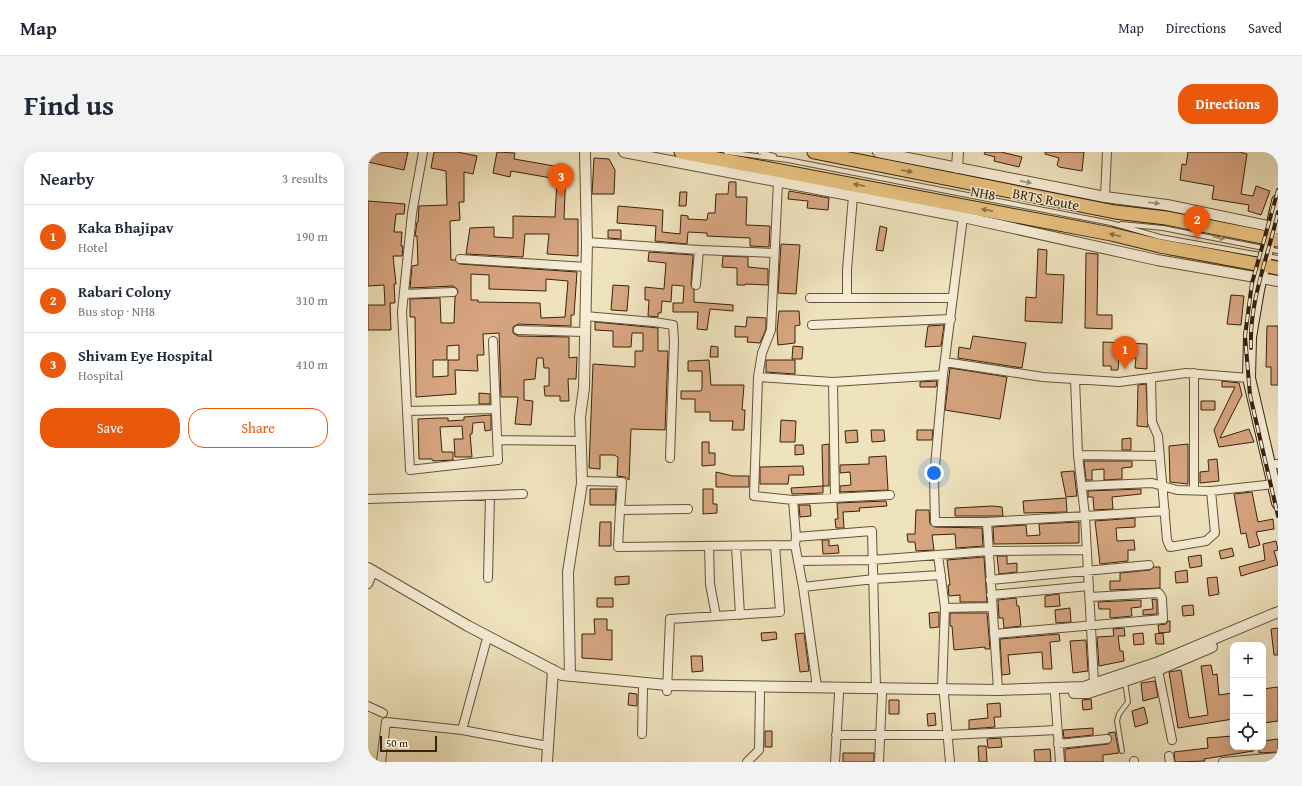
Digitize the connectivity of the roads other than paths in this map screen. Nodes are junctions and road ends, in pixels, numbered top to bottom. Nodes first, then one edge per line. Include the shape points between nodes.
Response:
1 (423, 152) edge
2 (586, 152) edge
3 (624, 152) edge
4 (681, 152) edge
5 (726, 152) edge
6 (760, 152) edge
7 (814, 152) edge
8 (878, 152) edge
9 (958, 152) edge
10 (1107, 152) edge
11 (788, 160) junction
12 (957, 168) junction
13 (778, 182) junction
14 (853, 196) junction
15 (1105, 197) junction
16 (1278, 202) edge
17 (963, 217) junction
18 (1111, 223) junction
19 (1254, 240) junction
20 (587, 242) junction
21 (1273, 247) edge
22 (699, 250) junction
23 (774, 253) junction
24 (460, 259) dead end
25 (586, 267) junction
26 (1268, 280) edge
27 (696, 285) dead end
28 (453, 292) dead end
29 (404, 294) junction
30 (810, 298) dead end
31 (847, 298) junction
32 (953, 298) junction
33 (585, 316) junction
34 (951, 319) junction
35 (812, 325) dead end
36 (518, 330) dead end
37 (584, 332) junction
38 (493, 342) dead end
39 (945, 362) junction
40 (1194, 373) junction
41 (943, 375) junction
42 (758, 376) junction
43 (1151, 378) junction
44 (1249, 378) junction
45 (1075, 379) junction
46 (833, 382) junction
47 (495, 409) junction
48 (407, 412) junction
49 (497, 440) junction
50 (582, 441) junction
51 (1078, 455) junction
52 (1160, 456) junction
53 (670, 458) dead end
54 (1277, 467) edge
55 (582, 481) junction
56 (1274, 484) junction
57 (1082, 486) junction
58 (1164, 488) junction
59 (1194, 490) junction
60 (1211, 491) junction
61 (523, 494) dead end
62 (890, 495) dead end
63 (490, 496) junction
64 (835, 497) junction
65 (368, 499) edge
66 (793, 500) junction
67 (1278, 503) edge
68 (688, 509) dead end
69 (620, 510) junction
70 (1165, 511) junction
71 (1085, 516) junction
72 (987, 522) junction
73 (795, 541) junction
74 (775, 545) junction
75 (710, 546) junction
76 (736, 546) junction
77 (1087, 550) junction
78 (989, 551) junction
79 (938, 555) junction
80 (872, 560) junction
81 (798, 561) junction
82 (1149, 565) dead end
83 (1088, 571) junction
84 (940, 575) junction
85 (369, 576) edge
86 (488, 578) dead end
87 (873, 579) junction
88 (990, 580) junction
89 (1089, 586) junction
90 (803, 587) junction
91 (991, 595) junction
92 (1090, 597) junction
93 (992, 607) junction
94 (945, 608) junction
95 (1278, 612) edge
96 (740, 615) junction
97 (716, 616) junction
98 (1278, 619) edge
99 (1091, 624) junction
100 (994, 634) junction
101 (486, 642) junction
102 (1158, 670) junction
103 (552, 673) junction
104 (570, 676) junction
105 (1124, 681) junction
106 (1094, 683) junction
107 (817, 687) junction
108 (667, 688) junction
109 (643, 689) junction
110 (998, 690) junction
111 (879, 691) junction
112 (943, 692) junction
113 (760, 693) junction
114 (839, 694) junction
115 (1055, 694) junction
116 (368, 706) edge
117 (383, 713) dead end
118 (462, 730) junction
119 (1056, 730) junction
120 (642, 734) dead end
121 (836, 735) junction
122 (880, 735) junction
123 (948, 735) junction
124 (1107, 739) dead end
125 (1172, 740) dead end
126 (1058, 744) junction
127 (548, 746) junction
128 (1122, 751) dead end
129 (1278, 757) edge
130 (381, 762) edge
131 (547, 762) edge
132 (747, 762) edge
133 (835, 762) edge
134 (879, 762) edge
135 (950, 762) edge
136 (1060, 762) edge
137 (1223, 762) edge

1 - 29 street via 412,213
2 - 20 street
3 - 13 street
21 -> 4 main road, NH8 via 1160,246 1103,232
5 - 11 lane
6 - 11 lane
7 -> 19 main road, NH8 via 1115,212 1166,218
8 - 12 street
9 - 12 street
10 - 15 street
11 - 18 lane, BRTS Route
12 -> 15 street
13 - 14 street
13 - 23 street
14 - 17 street
14 - 31 street
15 -> 21 street via 1166,205
16 - 21 main road
17 - 26 street via 1158,260
17 - 32 street
18 -> 19 lane
18 - 21 lane via 1160,237 1249,254
19 - 21 main road, NH8
20 - 22 street
20 - 25 street
21 - 26 main road
22 - 23 street
22 - 27 street
23 - 42 street via 771,330 762,353
24 - 25 street
25 - 33 street
26 - 44 main road via 1250,337
26 - 54 main road via 1256,338 1256,374
28 - 29 street
29 - 48 street via 402,312
30 - 31 street
31 - 32 street
32 - 34 street
33 - 37 street
33 - 53 street via 673,326
34 - 35 street
34 - 39 street
36 - 37 street
37 - 50 street via 584,388 580,416
38 - 47 street
39 - 41 street
39 - 45 street via 1043,377
40 - 43 street
40 - 44 street
40 - 59 street
41 - 46 street
41 - 72 street via 934,478 935,522
42 - 46 street
42 - 66 street via 754,496
43 - 45 street via 1119,382
43 - 52 street via 1152,422 1158,436
44 - 56 main road
45 - 51 street
46 - 64 street
47 - 48 street
47 - 49 street
48 - 49 street via 410,470 496,461 499,457
49 - 50 street
50 - 55 street
51 - 52 street
51 - 57 street
52 - 58 street
55 - 69 street via 622,482
55 - 104 street via 568,572
56 - 60 street
56 - 67 main road
57 - 58 street via 1152,483
57 - 71 street
58 - 59 street
58 - 70 street
59 - 60 street
60 - 70 street via 1215,533 1206,541 1170,547 1167,540
61 - 63 street
62 - 64 street
63 - 65 street
63 - 86 street
64 - 66 street
66 - 73 street
68 - 69 street
69 - 75 street via 618,547
70 - 71 street
71 - 72 street
71 - 77 street
72 - 78 street
73 - 74 street
73 - 80 street via 872,531
73 - 81 street
74 - 76 street
74 - 96 street via 780,612
75 - 76 street
75 - 97 street via 710,584
76 - 96 street
77 - 78 street
77 - 83 street
78 - 79 street
78 - 88 street
79 - 80 street
79 - 84 street
80 - 81 street
80 - 87 street
81 - 90 street
82 - 83 street
83 - 88 street
83 - 89 street
84 - 87 street
84 - 94 street
85 - 101 street
85 - 103 street via 468,626
87 - 90 street
87 - 111 street
88 - 91 street
89 - 91 street
89 - 92 street
90 - 107 street
91 - 93 street
92 - 99 street
92 - 99 street via 1159,593 1162,598 1163,619
93 - 94 street
93 - 100 street
94 - 112 street
95 - 106 street via 1156,663
96 - 97 street
97 - 108 street via 670,619
98 - 102 street
99 - 100 street
99 - 106 street
100 - 110 street
101 - 103 street
101 - 118 street
102 - 105 street
102 - 125 street
103 - 104 street
103 - 109 street via 560,680
103 - 127 street
104 - 108 street
105 - 115 street via 1088,693
105 - 128 lane via 1128,702 1119,714 1118,721
106 - 110 street via 1084,687
107 - 108 street
107 - 111 street
108 - 109 street
108 - 113 street
109 - 120 street
110 - 112 street
111 - 112 street
111 - 114 street
111 - 122 street
112 - 115 street
112 - 123 street
113 - 114 street
113 - 132 street via 760,750
114 - 121 street
115 - 119 street
116 - 117 street
118 - 127 street
118 - 130 street via 386,722
119 - 123 street
119 - 126 street
121 - 122 street
121 - 133 street
122 - 123 street
122 - 134 street
123 - 135 street
124 - 126 street
126 - 136 street
127 - 131 street
129 - 137 street

